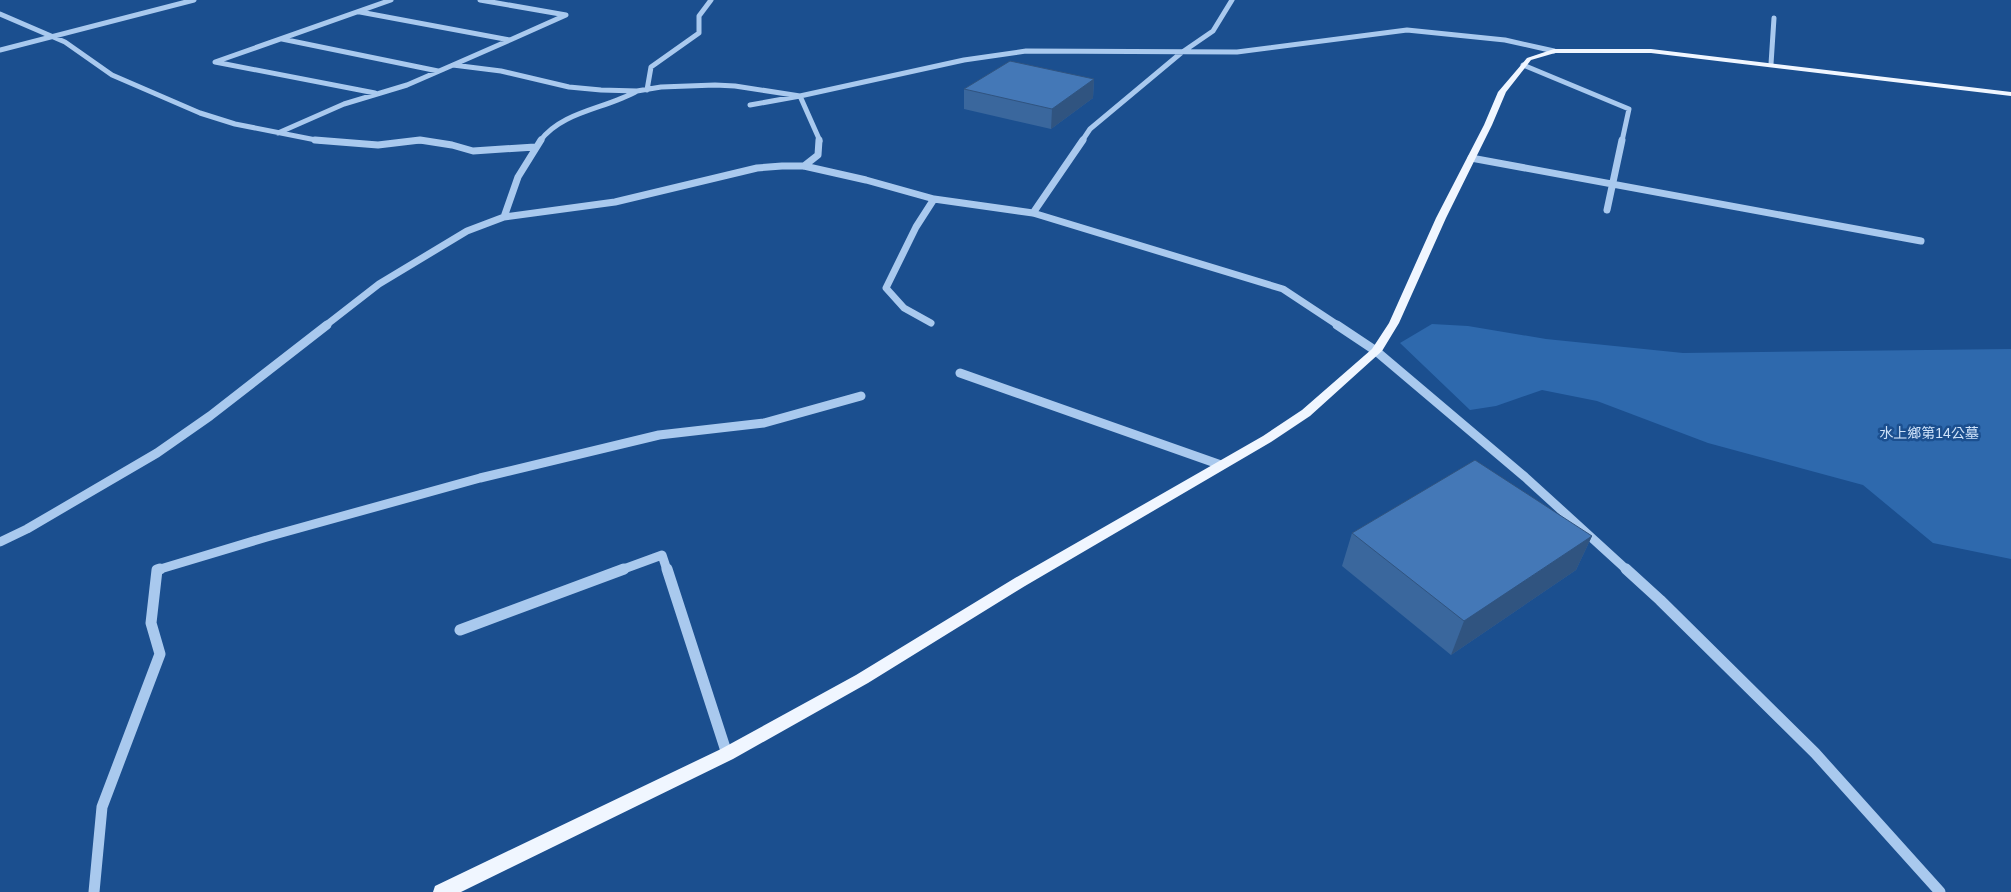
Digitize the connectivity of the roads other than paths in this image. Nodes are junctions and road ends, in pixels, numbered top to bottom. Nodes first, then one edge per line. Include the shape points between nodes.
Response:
1 (194, 0) edge
2 (391, 0) edge
3 (480, 0) edge
4 (711, 0) edge
5 (1232, 0) edge
6 (359, 11) junction
7 (0, 14) edge
8 (1774, 18) dead end
9 (51, 36) junction
10 (282, 39) junction
11 (510, 40) junction
12 (0, 50) edge
13 (1554, 51) junction
14 (1181, 53) junction
15 (1771, 64) junction
16 (452, 65) junction
17 (1523, 65) junction
18 (438, 71) junction
19 (647, 90) junction
20 (637, 91) junction
21 (376, 93) junction
22 (2011, 94) edge
23 (800, 96) junction
24 (750, 105) dead end
25 (278, 133) junction
26 (535, 147) junction
27 (1471, 158) junction
28 (804, 166) junction
29 (1613, 182) junction
30 (934, 198) junction
31 (1607, 210) dead end
32 (1033, 212) junction
33 (504, 216) junction
34 (1921, 242) dead end
35 (931, 323) dead end
36 (1376, 351) junction
37 (960, 373) dead end
38 (860, 396) dead end
39 (1221, 465) junction
40 (0, 542) edge
41 (157, 570) joint
42 (460, 630) dead end
43 (727, 754) junction
44 (94, 892) edge
45 (442, 892) edge
46 (1940, 892) edge

1 - 9 street
2 - 6 street
3 - 11 street via 566,15
4 - 19 street via 700,16 699,33 651,67
5 - 14 street via 1213,31
6 - 10 street
6 - 11 street
7 - 9 street
8 - 15 street
9 - 12 street
9 - 25 street via 112,75 140,88 200,113
10 - 18 street
10 - 21 street via 215,62
11 - 16 street
13 - 14 street via 1505,40 1407,30 1257,50
13 - 15 main road via 1651,51
13 - 17 main road via 1528,59
14 - 23 street via 1026,51
14 - 32 street via 1090,129
15 - 22 main road
16 - 18 street
16 - 20 street via 519,75 569,87
17 - 27 main road via 1502,92
17 - 29 street via 1629,109
18 - 21 street via 401,88
19 - 20 street
19 - 23 street via 722,85
20 - 26 street via 624,100 563,121
21 - 25 street
23 - 24 street
23 - 28 street via 820,142 818,155
25 - 26 street via 327,142 378,145 420,140 473,151
26 - 33 street via 510,194
27 - 29 street
27 - 36 main road via 1394,323
28 - 30 street
28 - 33 street via 758,168 615,202
29 - 31 street
29 - 34 street
30 - 32 street
30 - 35 street via 886,288 904,308
32 - 36 street via 1283,289
33 - 40 street via 467,231 379,284 158,453
36 - 39 main road via 1306,413
36 - 46 street via 1525,477 1660,600 1815,753
37 - 39 street
38 - 41 street via 764,423 659,435 489,476
39 - 43 main road via 862,679
41 - 44 street via 151,623 160,654 102,807
42 - 43 street via 662,555
43 - 45 main road

